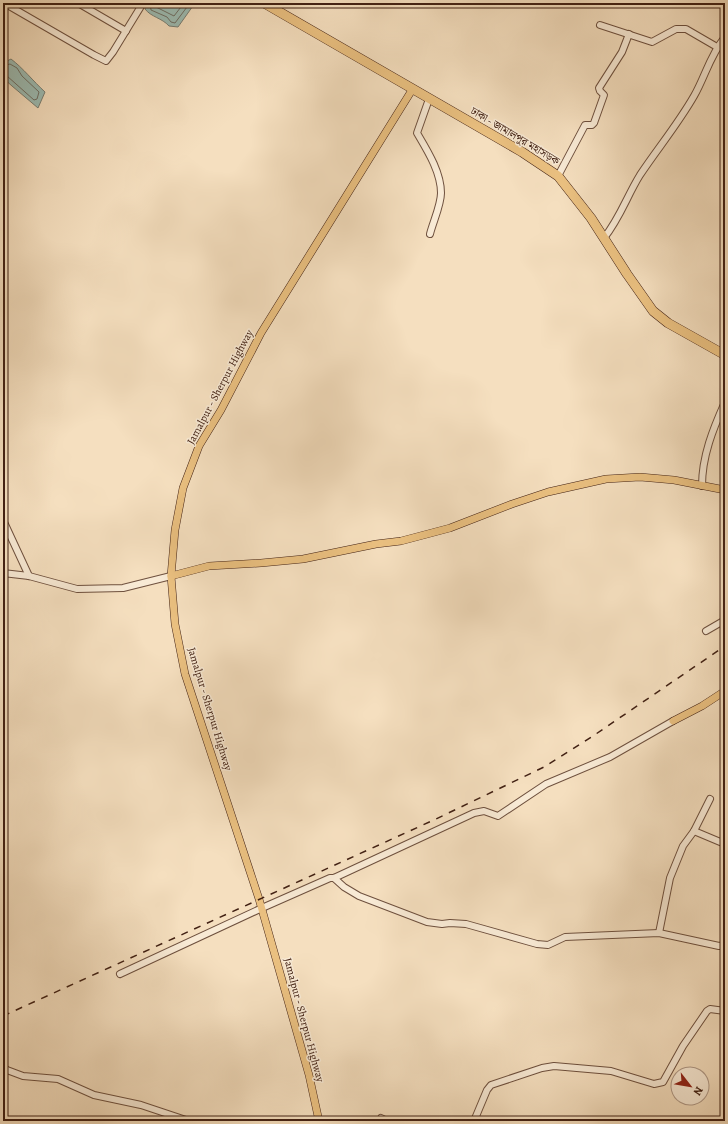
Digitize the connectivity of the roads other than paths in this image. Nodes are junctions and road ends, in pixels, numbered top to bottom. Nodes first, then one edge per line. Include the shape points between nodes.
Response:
1 (4, 3) edge
2 (78, 3) edge
3 (143, 3) edge
4 (264, 3) edge
5 (600, 25) dead end
6 (126, 31) junction
7 (629, 34) junction
8 (725, 37) edge
9 (717, 47) junction
10 (412, 90) junction
11 (429, 99) junction
12 (558, 176) junction
13 (430, 234) dead end
14 (604, 238) junction
15 (723, 354) edge
16 (725, 402) edge
17 (702, 486) junction
18 (725, 490) edge
19 (3, 520) edge
20 (3, 573) edge
21 (29, 576) junction
22 (171, 576) junction
23 (725, 620) edge
24 (706, 631) dead end
25 (725, 691) edge
26 (673, 721) joint
27 (710, 799) dead end
28 (694, 831) junction
29 (725, 844) edge
30 (334, 878) junction
31 (262, 908) junction
32 (659, 933) junction
33 (725, 945) edge
34 (120, 974) dead end
35 (725, 1011) edge
36 (3, 1067) edge
37 (189, 1121) edge
38 (319, 1121) edge
39 (474, 1121) edge

1 - 6 street via 106,61
2 - 6 street
3 - 6 street
4 - 10 highway, ঢাকা - জামালপুর মহাসড়ক
5 - 7 street
7 - 9 street via 652,42 676,29 686,29
7 - 12 street via 622,52 600,88 604,95 594,124 584,126
8 - 9 street
9 - 14 street via 694,96 639,176
10 - 11 highway, ঢাকা - জামালপুর মহাসড়ক
10 - 22 main road, Jamalpur - Sherpur Highway via 261,333 199,446 183,488 175,530
11 - 12 highway, ঢাকা - জামালপুর মহাসড়ক via 522,152
11 - 13 street via 417,133 435,168 441,193
12 - 14 highway, ঢাকা - জামালপুর মহাসড়ক
14 - 15 highway, ঢাকা - জামালপুর মহাসড়ক via 653,311 668,324
16 - 17 street via 712,429 702,472
17 - 18 main road
17 - 22 main road via 640,477 606,479 548,492 450,528 401,541 303,559 209,566
19 - 21 street
20 - 21 street
21 - 22 street via 77,589 123,588
22 - 31 main road, Jamalpur - Sherpur Highway via 174,624 185,674
23 - 24 street
25 - 26 main road
26 - 30 street via 610,757 546,784 498,816 484,810 474,813
27 - 28 street
28 - 29 street
28 - 32 street via 683,846 670,878
30 - 31 street
30 - 32 street via 359,896 427,922 466,924 537,944 548,945 565,937
31 - 34 street
31 - 38 main road, Jamalpur - Sherpur Highway via 309,1075
32 - 33 street via 719,946
35 - 39 street via 707,1011 663,1082 654,1084 611,1071 554,1066 542,1068 492,1085 487,1090
36 - 37 street via 23,1076 58,1080 94,1095 141,1105

